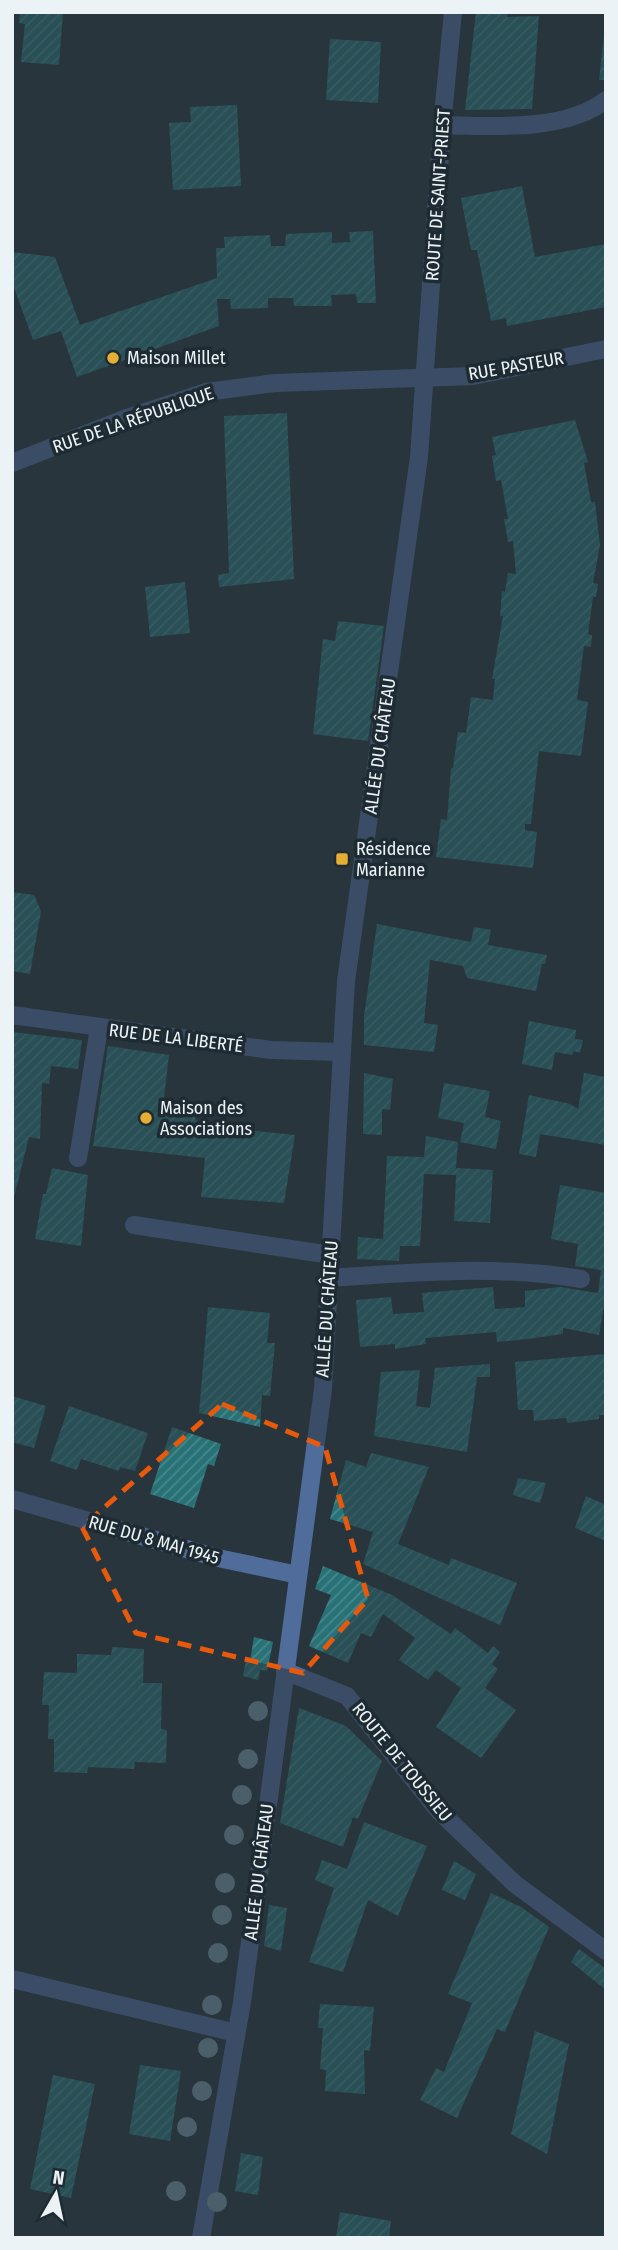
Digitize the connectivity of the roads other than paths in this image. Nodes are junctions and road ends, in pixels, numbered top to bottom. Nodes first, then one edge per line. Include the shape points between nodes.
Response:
1 (453, 12) edge
2 (606, 100) edge
3 (442, 125) junction
4 (606, 349) edge
5 (425, 378) junction
6 (12, 463) edge
7 (12, 1015) edge
8 (99, 1028) junction
9 (340, 1052) junction
10 (78, 1158) dead end
11 (134, 1225) dead end
12 (331, 1255) junction
13 (330, 1278) junction
14 (581, 1279) dead end
15 (12, 1499) edge
16 (298, 1575) junction
17 (285, 1671) junction
18 (606, 1951) edge
19 (12, 1979) edge
20 (236, 2033) junction
21 (201, 2238) edge

1 - 3 street, ROUTE DE SAINT-PRIEST
2 - 3 street via 566,121
3 - 5 street, ROUTE DE SAINT-PRIEST
4 - 5 street, RUE PASTEUR via 473,376
5 - 6 street, RUE DE LA RÉPUBLIQUE via 275,383 206,392
5 - 9 street, ALLÉE DU CHÂTEAU via 408,547 346,981
7 - 8 street, RUE DE LA LIBERTÉ
8 - 9 street, RUE DE LA LIBERTÉ via 271,1050
8 - 10 street
9 - 12 street, ALLÉE DU CHÂTEAU
11 - 12 street
12 - 13 street, ALLÉE DU CHÂTEAU
13 - 14 street via 460,1268
13 - 16 street, ALLÉE DU CHÂTEAU via 323,1389
15 - 16 street, RUE DU 8 MAI 1945 via 218,1558
16 - 17 street, ALLÉE DU CHÂTEAU
17 - 18 street, ROUTE DE TOUSSIEU via 347,1696 438,1810 515,1884
17 - 20 street, ALLÉE DU CHÂTEAU
19 - 20 street
20 - 21 street, ALLÉE DU CHÂTEAU

